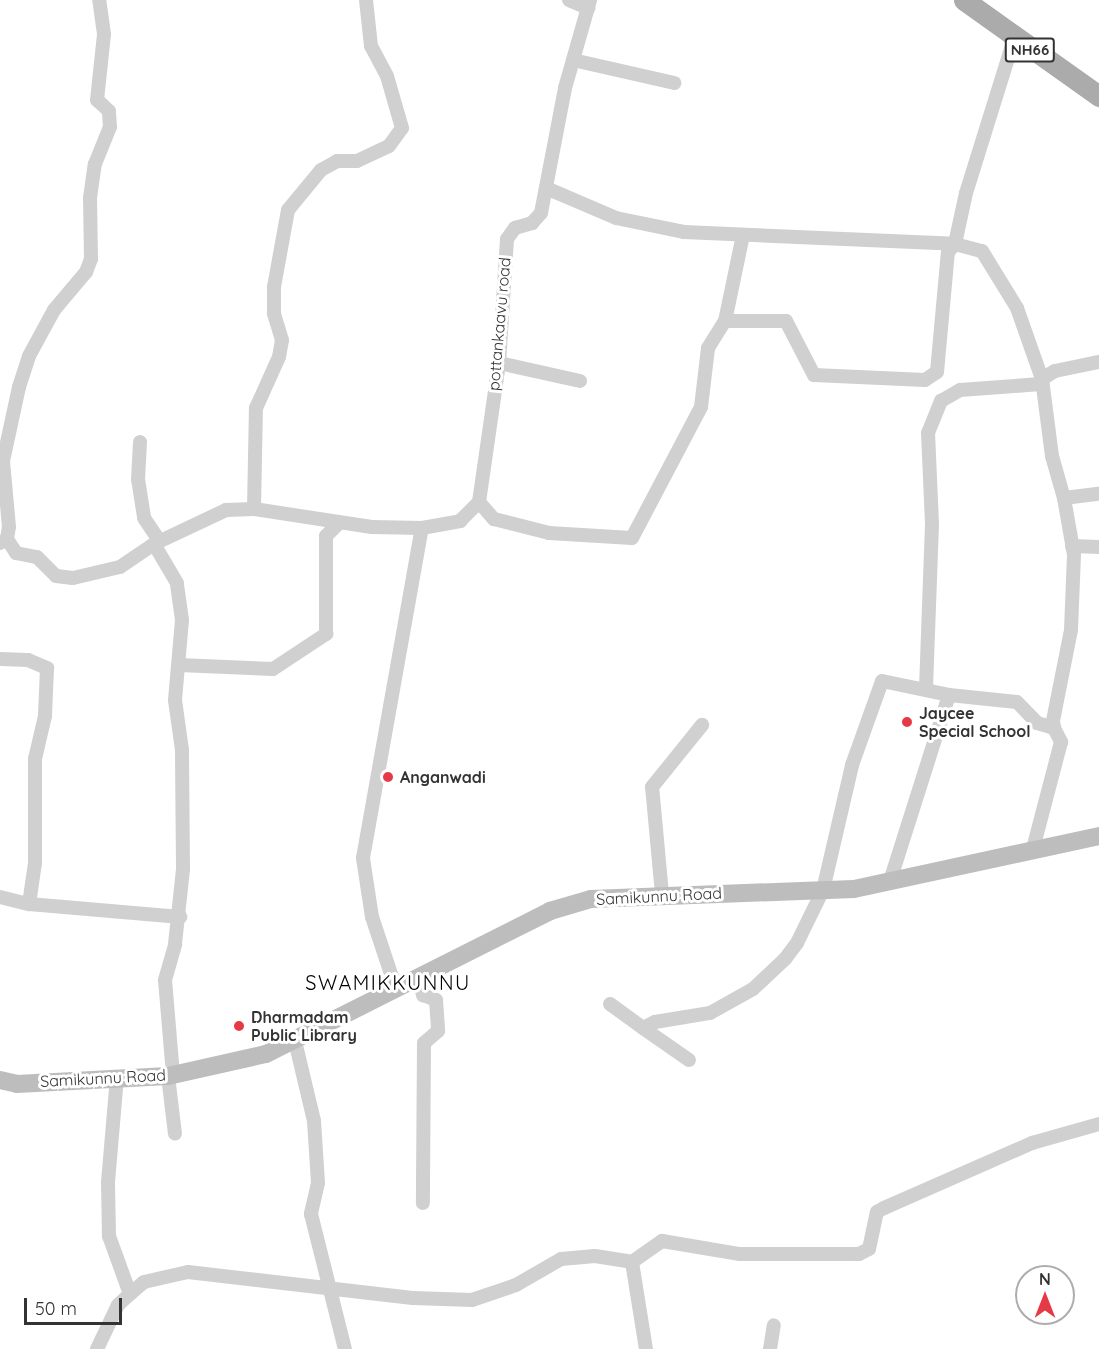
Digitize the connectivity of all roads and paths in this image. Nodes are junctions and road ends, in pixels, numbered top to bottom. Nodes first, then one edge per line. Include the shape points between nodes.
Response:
1 (99, 0) edge
2 (366, 0) edge
3 (569, 0) edge
4 (964, 0) edge
5 (589, 4) edge
6 (1014, 39) junction
7 (573, 60) junction
8 (674, 83) dead end
9 (1099, 96) edge
10 (546, 188) junction
11 (743, 235) junction
12 (955, 244) junction
13 (724, 321) junction
14 (1099, 362) edge
15 (499, 363) junction
16 (580, 381) dead end
17 (1042, 381) junction
18 (140, 442) dead end
19 (1099, 494) edge
20 (1064, 498) junction
21 (479, 502) junction
22 (254, 509) junction
23 (339, 523) junction
24 (422, 528) junction
25 (3, 541) edge
26 (157, 542) junction
27 (1072, 546) junction
28 (1099, 546) edge
29 (0, 659) edge
30 (178, 665) junction
31 (926, 688) junction
32 (949, 695) junction
33 (702, 725) dead end
34 (1054, 728) junction
35 (1099, 836) edge
36 (1033, 849) junction
37 (891, 878) junction
38 (823, 890) junction
39 (662, 894) junction
40 (0, 897) edge
41 (29, 904) junction
42 (180, 917) junction
43 (418, 976) junction
44 (395, 986) junction
45 (610, 1004) dead end
46 (643, 1028) junction
47 (294, 1041) junction
48 (689, 1060) dead end
49 (170, 1075) junction
50 (117, 1078) junction
51 (0, 1080) edge
52 (1099, 1124) edge
53 (175, 1134) dead end
54 (423, 1203) dead end
55 (632, 1262) junction
56 (332, 1286) junction
57 (130, 1294) junction
58 (774, 1325) dead end
59 (97, 1349) edge
60 (345, 1349) edge
61 (646, 1349) edge
62 (770, 1349) edge

1 - 25 street via 104,34 97,100 109,111 110,128 95,164 90,198 93,246 86,272 54,310 29,356 9,418 3,461
2 - 22 street via 371,46 387,76 402,128 389,146 357,161 337,160 321,170 288,210 274,287 274,313 282,340 279,357 256,408
3 - 5 street
4 - 6 main road, NH66
5 - 7 street, pottankaavu road
6 - 9 main road, NH66
6 - 12 street via 966,193
7 - 8 street
7 - 10 street, pottankaavu road
10 - 11 street via 647,227
10 - 15 street, pottankaavu road via 541,213 532,223 515,228 507,239
11 - 12 street
11 - 13 street
12 - 13 street via 948,252 937,372 925,380 814,375 786,321
12 - 17 street via 982,251 1017,308
13 - 21 street via 708,348 701,407 632,538 549,533 494,519
14 - 17 street via 1055,371
15 - 16 street
15 - 21 street, pottankaavu road
17 - 20 street via 1052,456
17 - 31 street via 960,390 941,400 928,433 932,524
18 - 26 street via 138,479 144,518
19 - 20 street
20 - 27 street
21 - 24 street via 460,521
22 - 23 street
22 - 26 street via 226,510
23 - 24 street
23 - 30 street via 326,536 326,634 273,669
24 - 44 street via 363,858 372,917
25 - 26 street via 16,553 37,557 56,576 73,578 120,567
26 - 30 street via 177,583 182,620
27 - 28 street
27 - 34 street via 1071,630
29 - 41 street via 28,660 47,668 45,716 35,759 35,863
30 - 42 street via 175,700 182,750 184,842
31 - 32 street
31 - 38 street via 882,681 852,765
32 - 34 street via 1017,702 1037,723
32 - 37 street
33 - 39 street via 652,787
34 - 36 street via 1061,742
35 - 36 main road, Samikunnu Road
36 - 37 main road, Samikunnu Road
37 - 38 main road, Samikunnu Road via 854,889
38 - 39 main road, Samikunnu Road
38 - 46 street via 797,943 753,989 710,1013 656,1022
39 - 43 main road, Samikunnu Road via 591,898 550,911
40 - 41 street
41 - 42 street
42 - 49 street via 165,980
43 - 44 main road, Samikunnu Road
43 - 54 street via 423,995 436,1000 438,1031 424,1043
44 - 47 main road, Samikunnu Road
45 - 46 street
46 - 48 street
47 - 49 main road, Samikunnu Road via 266,1054
47 - 56 street via 314,1121 318,1183 311,1214
49 - 50 main road, Samikunnu Road
49 - 53 street
50 - 51 main road, Samikunnu Road via 17,1084
50 - 57 street via 108,1182 109,1236
52 - 55 street via 1032,1143 884,1208 877,1212 869,1249 859,1254 740,1254 662,1241
55 - 56 street via 596,1256 561,1259 516,1285 472,1300 413,1298
55 - 61 street
56 - 57 street via 188,1272 144,1282
56 - 60 street
57 - 59 street via 118,1305
58 - 62 street

